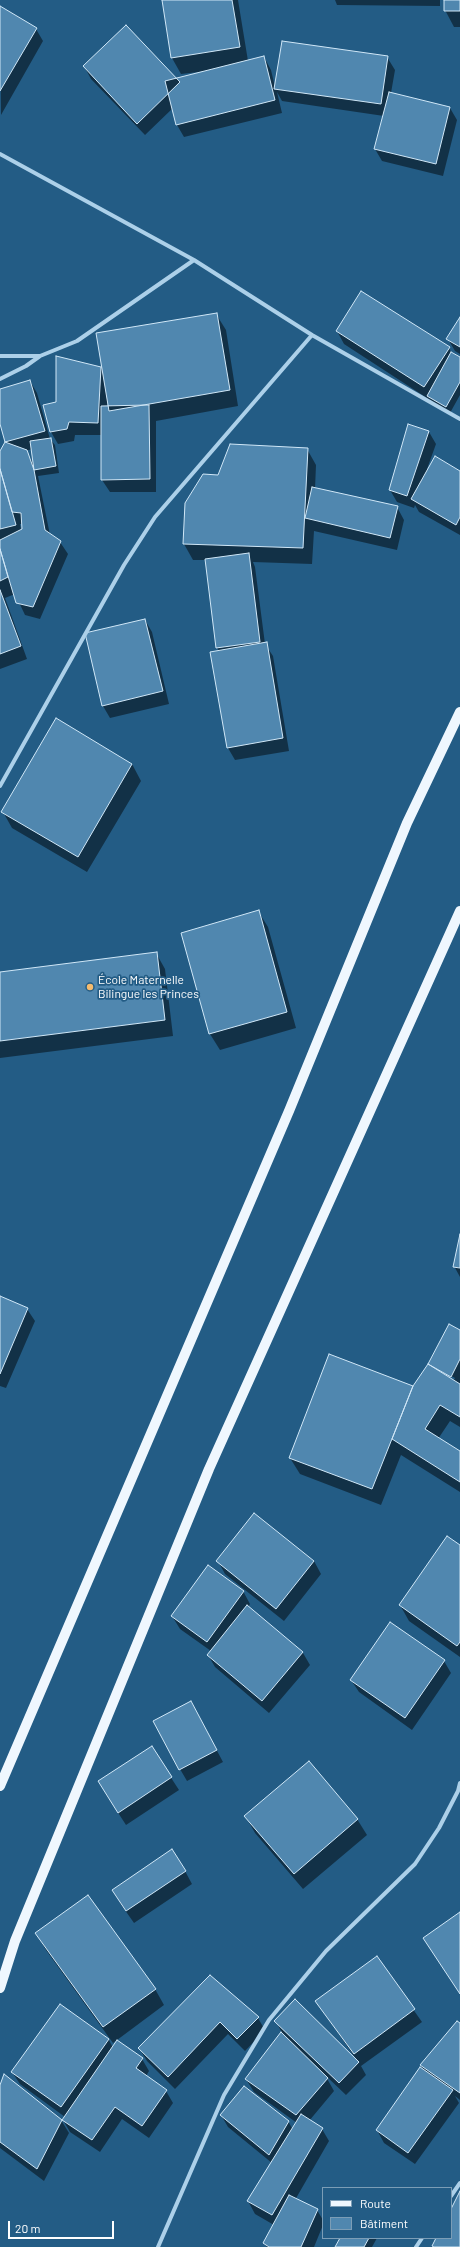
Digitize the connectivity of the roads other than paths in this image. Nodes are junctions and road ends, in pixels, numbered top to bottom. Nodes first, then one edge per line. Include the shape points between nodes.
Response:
1 (0, 154) edge
2 (194, 260) junction
3 (312, 335) junction
4 (0, 356) edge
5 (40, 356) junction
6 (0, 379) edge
7 (460, 419) edge
8 (460, 712) edge
9 (0, 786) edge
10 (460, 911) edge
11 (460, 1783) edge
12 (0, 1786) edge
13 (0, 1988) edge
14 (460, 2183) edge
15 (452, 2195) edge
16 (158, 2247) edge

1 - 2 street
2 - 3 street
2 - 5 street via 77,341
3 - 7 street
3 - 9 street via 155,517 124,565
4 - 5 street
5 - 6 street
8 - 12 main road via 407,823 289,1111
10 - 13 main road via 209,1469 15,1941
11 - 16 street via 439,1828 415,1864 326,1951 269,2020 224,2095
14 - 15 street

